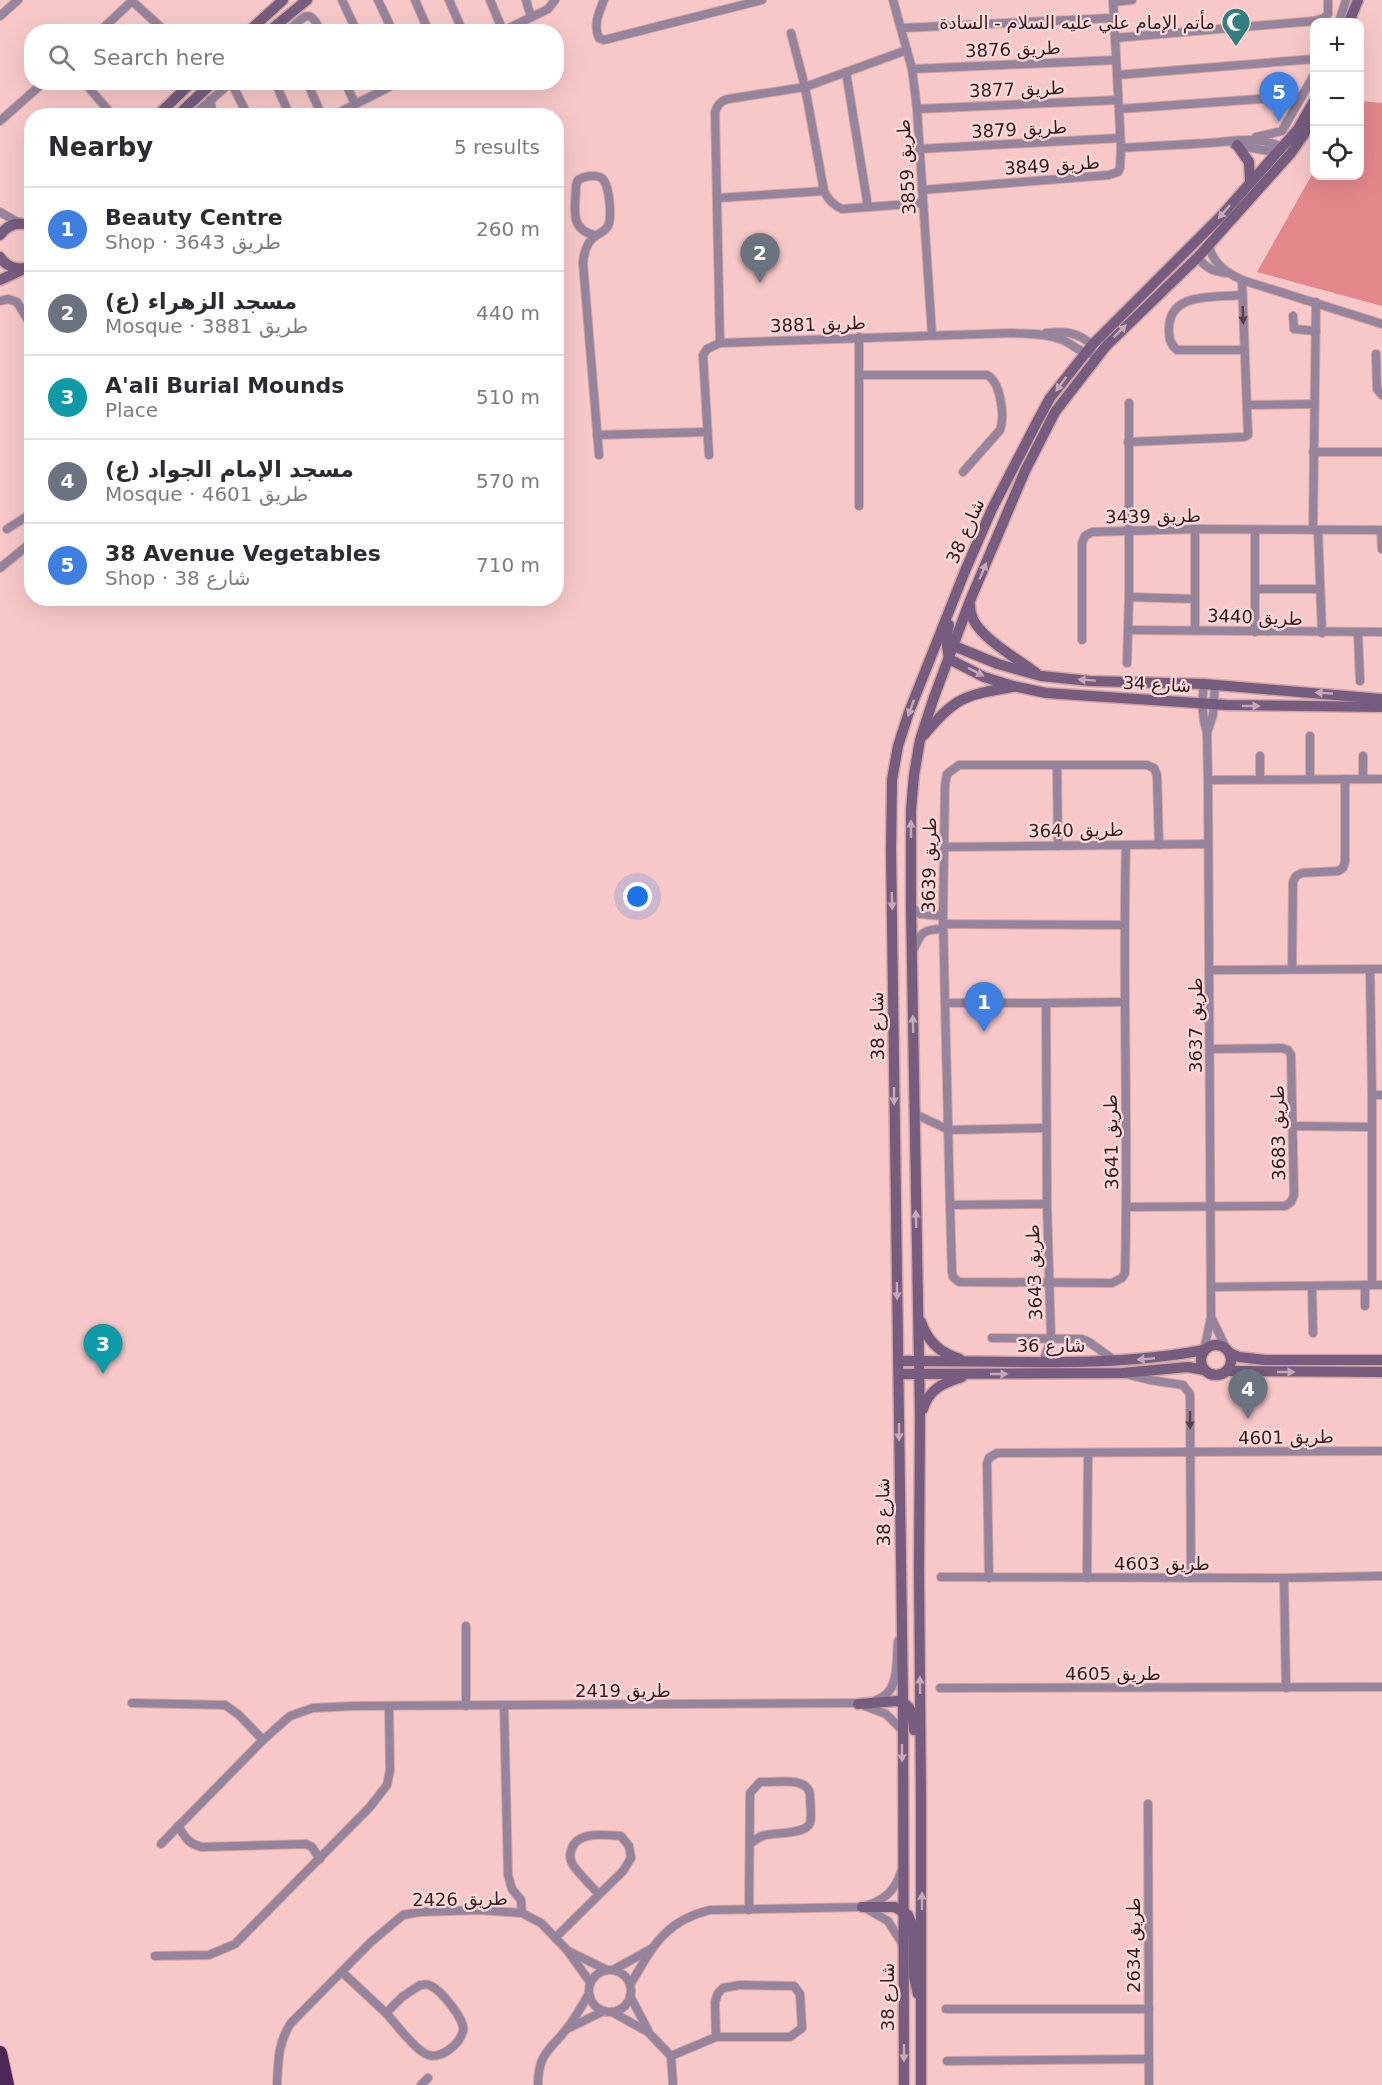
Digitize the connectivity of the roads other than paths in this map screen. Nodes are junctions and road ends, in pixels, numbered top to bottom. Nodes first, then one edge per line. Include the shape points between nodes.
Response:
1 (18, 0) edge
2 (131, 0) edge
3 (283, 0) edge
4 (307, 0) edge
5 (342, 0) edge
6 (378, 0) edge
7 (415, 0) edge
8 (449, 0) edge
9 (490, 0) edge
10 (526, 0) edge
11 (555, 0) edge
12 (604, 0) edge
13 (762, 0) edge
14 (893, 0) edge
15 (1132, 0) edge
16 (1328, 0) edge
17 (1346, 0) edge
18 (1358, 0) edge
19 (1365, 0) edge
20 (1113, 1) edge
21 (739, 3) edge
22 (0, 16) edge
23 (531, 17) junction
24 (1114, 18) junction
25 (1340, 18) edge
26 (1351, 18) edge
27 (1358, 18) edge
28 (107, 24) edge
29 (157, 24) edge
30 (257, 24) edge
31 (278, 24) edge
32 (298, 24) edge
33 (318, 24) edge
34 (353, 24) edge
35 (389, 24) edge
36 (426, 24) edge
37 (460, 24) edge
38 (499, 24) edge
39 (516, 24) edge
40 (902, 28) junction
41 (791, 33) dead end
42 (1115, 39) junction
43 (907, 50) junction
44 (1310, 58) edge
45 (1116, 60) junction
46 (912, 69) junction
47 (846, 72) junction
48 (1117, 75) junction
49 (1310, 82) edge
50 (805, 87) junction
51 (35, 90) edge
52 (91, 90) edge
53 (184, 90) edge
54 (205, 90) edge
55 (222, 90) edge
56 (235, 90) edge
57 (279, 90) edge
58 (311, 90) edge
59 (349, 90) edge
60 (376, 90) edge
61 (1302, 96) junction
62 (210, 100) junction
63 (1118, 100) junction
64 (355, 104) junction
65 (106, 108) edge
66 (165, 108) edge
67 (185, 108) edge
68 (201, 108) edge
69 (212, 108) edge
70 (244, 108) edge
71 (286, 108) edge
72 (318, 108) edge
73 (347, 108) edge
74 (1310, 108) edge
75 (916, 109) junction
76 (1119, 109) junction
77 (0, 121) edge
78 (1310, 124) edge
79 (1298, 129) junction
80 (1120, 138) junction
81 (1247, 139) junction
82 (1221, 142) junction
83 (1237, 145) junction
84 (1121, 148) junction
85 (919, 149) junction
86 (1284, 153) junction
87 (1250, 181) junction
88 (922, 189) junction
89 (824, 191) junction
90 (718, 198) junction
91 (923, 203) junction
92 (868, 207) junction
93 (0, 212) edge
94 (24, 223) edge
95 (24, 225) edge
96 (0, 235) edge
97 (595, 235) junction
98 (1197, 242) junction
99 (1208, 245) junction
100 (0, 257) edge
101 (1197, 257) junction
102 (24, 267) edge
103 (24, 270) edge
104 (1228, 273) junction
105 (0, 280) edge
106 (1242, 280) junction
107 (1242, 296) junction
108 (4, 300) edge
109 (1316, 302) junction
110 (24, 314) edge
111 (1293, 316) dead end
112 (1382, 324) edge
113 (1316, 331) junction
114 (932, 335) junction
115 (859, 337) junction
116 (720, 343) junction
117 (1106, 346) junction
118 (1244, 350) junction
119 (1089, 351) junction
120 (1376, 354) dead end
121 (1086, 370) junction
122 (860, 375) junction
123 (1382, 395) edge
124 (1129, 403) dead end
125 (1314, 404) junction
126 (1247, 405) junction
127 (706, 432) junction
128 (597, 435) junction
129 (1128, 442) junction
130 (1313, 452) junction
131 (1382, 452) edge
132 (599, 455) dead end
133 (709, 455) dead end
134 (963, 472) dead end
135 (859, 506) dead end
136 (24, 518) edge
137 (7, 529) dead end
138 (1195, 529) junction
139 (1255, 530) junction
140 (1316, 530) junction
141 (1381, 530) edge
142 (1127, 531) junction
143 (24, 548) edge
144 (1382, 549) edge
145 (0, 568) edge
146 (965, 571) junction
147 (1255, 589) junction
148 (1320, 590) junction
149 (1129, 597) junction
150 (1195, 599) junction
151 (969, 603) junction
152 (1128, 630) junction
153 (1195, 630) junction
154 (1255, 632) junction
155 (1322, 633) junction
156 (1358, 633) junction
157 (1382, 633) edge
158 (1082, 640) dead end
159 (951, 646) junction
160 (932, 654) junction
161 (950, 659) junction
162 (1127, 663) dead end
163 (1041, 676) junction
164 (1360, 681) dead end
165 (1209, 685) junction
166 (1013, 686) junction
167 (1382, 699) edge
168 (1208, 704) junction
169 (1382, 707) edge
170 (1310, 736) dead end
171 (920, 740) junction
172 (1260, 756) dead end
173 (1363, 756) dead end
174 (1057, 766) junction
175 (1310, 779) junction
176 (1345, 779) junction
177 (1363, 779) junction
178 (1382, 779) edge
179 (1208, 780) junction
180 (1260, 780) junction
181 (1159, 844) junction
182 (1208, 844) junction
183 (1126, 845) junction
184 (1058, 846) junction
185 (944, 847) junction
186 (911, 907) junction
187 (943, 923) junction
188 (1124, 925) junction
189 (912, 952) junction
190 (1292, 968) junction
191 (1209, 969) junction
192 (1370, 969) junction
193 (1382, 969) edge
194 (945, 1002) junction
195 (1124, 1002) junction
196 (1046, 1003) junction
197 (1210, 1049) junction
198 (1372, 1095) junction
199 (1382, 1095) edge
200 (915, 1114) junction
201 (1292, 1126) junction
202 (1372, 1127) junction
203 (1046, 1128) junction
204 (949, 1130) junction
205 (1047, 1204) junction
206 (950, 1205) junction
207 (1127, 1207) junction
208 (1209, 1207) junction
209 (1049, 1283) junction
210 (1368, 1285) junction
211 (1382, 1285) edge
212 (1312, 1286) junction
213 (1211, 1287) junction
214 (1365, 1306) dead end
215 (918, 1311) junction
216 (1211, 1317) junction
217 (1313, 1333) dead end
218 (992, 1338) dead end
219 (1051, 1339) junction
220 (1204, 1350) junction
221 (1228, 1351) junction
222 (1382, 1360) edge
223 (898, 1361) junction
224 (919, 1361) junction
225 (1116, 1361) junction
226 (972, 1362) junction
227 (1043, 1362) junction
228 (1204, 1370) junction
229 (1227, 1371) junction
230 (1382, 1372) edge
231 (1122, 1373) junction
232 (899, 1374) junction
233 (919, 1374) junction
234 (971, 1374) junction
235 (920, 1417) junction
236 (1382, 1451) edge
237 (1088, 1453) junction
238 (1190, 1453) junction
239 (1382, 1576) edge
240 (941, 1577) dead end
241 (989, 1578) junction
242 (1087, 1578) junction
243 (1191, 1578) junction
244 (1284, 1578) junction
245 (901, 1610) junction
246 (466, 1626) dead end
247 (1382, 1687) edge
248 (939, 1688) dead end
249 (1286, 1688) junction
250 (132, 1703) dead end
251 (903, 1703) junction
252 (858, 1704) junction
253 (389, 1706) junction
254 (466, 1706) junction
255 (504, 1706) junction
256 (902, 1731) junction
257 (263, 1740) junction
258 (921, 1801) junction
259 (1148, 1804) dead end
260 (178, 1826) junction
261 (160, 1844) dead end
262 (750, 1844) junction
263 (320, 1859) junction
264 (902, 1869) junction
265 (598, 1894) junction
266 (862, 1907) junction
267 (749, 1910) junction
268 (903, 1910) junction
269 (522, 1913) junction
270 (555, 1938) junction
271 (904, 1946) junction
272 (652, 1948) junction
273 (567, 1950) junction
274 (155, 1956) dead end
275 (610, 1970) junction
276 (342, 1972) junction
277 (590, 1982) junction
278 (630, 1985) junction
279 (589, 1994) junction
280 (630, 1996) junction
281 (922, 2003) junction
282 (946, 2009) dead end
283 (1149, 2009) junction
284 (608, 2012) junction
285 (386, 2013) junction
286 (567, 2028) junction
287 (648, 2032) junction
288 (716, 2037) junction
289 (0, 2053) edge
290 (671, 2056) junction
291 (1149, 2059) junction
292 (947, 2061) dead end
293 (428, 2078) dead end
294 (7, 2085) edge
295 (277, 2085) edge
296 (421, 2085) edge
297 (538, 2085) edge
298 (673, 2085) edge
299 (904, 2085) edge
300 (921, 2085) edge
301 (1149, 2085) edge

1 - 22 street
2 - 28 street
2 - 29 street
3 - 30 street
4 - 31 street
5 - 34 street
6 - 35 street
7 - 36 street
8 - 37 street
9 - 38 street
10 - 23 street
11 - 23 street via 548,9
12 - 21 street via 596,32 604,40
13 - 21 street
14 - 40 street, طريق 3859
15 - 20 street
16 - 42 street via 1329,10 1324,18 1314,21
17 - 25 street
18 - 26 street
19 - 27 street
20 - 24 street, طريق 3849
23 - 39 street
24 - 40 street
24 - 42 street, طريق 3849
32 - 33 street via 308,16 315,17
40 - 43 street, طريق 3859
41 - 50 street
42 - 45 street, طريق 3849
43 - 46 street, طريق 3859
43 - 47 street
44 - 48 street
45 - 46 street, طريق 3876
45 - 48 street, طريق 3849
46 - 75 street, طريق 3859
47 - 50 street
47 - 92 street
48 - 63 street, طريق 3849
49 - 61 street
50 - 89 street
50 - 90 street via 723,100 717,105
51 - 77 street
52 - 65 street
53 - 66 street
54 - 67 street
55 - 62 street
56 - 70 street
57 - 71 street
58 - 72 street
59 - 64 street
60 - 64 street
61 - 76 street
61 - 79 street
61 - 81 street via 1282,131
62 - 68 street
62 - 69 street
63 - 75 street, طريق 3877
63 - 76 street, طريق 3849
64 - 73 street
74 - 79 street, شارع 38
75 - 85 street, طريق 3859
76 - 80 street, طريق 3849
78 - 86 street, شارع 38
79 - 86 street, شارع 38
80 - 84 street, طريق 3849
80 - 85 street, طريق 3879
81 - 82 street
81 - 86 street via 1269,142
82 - 83 street
82 - 84 street
83 - 86 street
83 - 87 street via 1249,162
84 - 88 street, طريق 3849 via 1120,168 1114,175
85 - 88 street, طريق 3859
86 - 87 street, شارع 38
86 - 99 street, شارع 38
87 -> 98 street, شارع 38
88 - 91 street, طريق 3859
89 - 90 street
89 - 92 street via 842,209
90 - 116 street
91 - 92 street
91 - 114 street, طريق 3859
93 - 94 street
95 - 96 street via 5,228
97 - 97 street via 608,225 608,185 601,177 585,176 576,185 577,223 582,232
97 - 128 street via 587,246 583,263
98 - 101 street
98 - 119 street, شارع 38
99 - 101 street, شارع 38
99 - 104 street via 1215,262
100 - 102 street via 8,266
101 - 104 street via 1210,269
117 -> 101 street, شارع 38
103 - 105 street
104 - 106 street
106 - 107 street
106 - 109 street
107 -> 118 street
107 - 118 street via 1182,302 1173,311 1169,330 1177,350
108 - 110 street via 17,302
109 - 112 street
109 - 113 street
111 - 113 street via 1294,329
113 - 125 street
114 - 115 street, طريق 3881
114 - 119 street, طريق 3881 via 1068,332 1077,334
115 - 116 street, طريق 3881
115 - 122 street
116 - 127 street via 704,355
117 - 119 street
117 - 121 street, شارع 38
118 - 126 street
119 - 121 street
119 -> 146 street, شارع 38 via 1050,398 992,509
120 - 123 street via 1375,379
151 -> 121 street, شارع 38 via 1025,471 1055,412
122 - 134 street via 992,378 1003,424
122 - 135 street
124 - 129 street
125 - 126 street
125 - 130 street
126 - 129 street via 1249,432 1244,437
127 - 128 street
127 - 133 street
128 - 132 street
129 - 142 street
130 - 131 street
130 - 140 street
136 - 137 street
138 - 139 street, طريق 3439
138 - 142 street, طريق 3439
138 - 150 street
139 - 140 street, طريق 3439
139 - 147 street
140 - 141 street, طريق 3439
140 - 148 street
141 - 144 street
142 - 149 street
142 - 158 street, طريق 3439 via 1092,532 1082,543
143 - 145 street
146 - 159 street via 965,584 947,631
146 - 160 street, شارع 38
147 - 148 street
147 - 154 street
148 - 155 street
149 - 150 street, طريق 3440
149 - 152 street
150 - 153 street
151 - 159 street, شارع 38
151 - 163 street via 979,627 1007,653
152 - 153 street, طريق 3440
152 - 162 street
153 - 154 street, طريق 3440
154 - 155 street, طريق 3440
155 - 156 street, طريق 3440
156 - 157 street, طريق 3440
156 - 164 street
159 - 160 street
159 - 161 street
159 - 163 street, شارع 34
160 -> 223 street, شارع 38 via 898,746 891,799
161 -> 166 street, شارع 34
161 - 171 street, شارع 38
165 -> 163 street, شارع 34
167 -> 165 street, شارع 34
165 - 168 street, طريق 3637
166 - 168 street, شارع 34 via 1064,695
166 - 171 street via 958,701 942,713
168 -> 169 street, شارع 34
168 - 179 street, طريق 3637 via 1204,721
170 - 175 street
186 -> 171 street, شارع 38 via 911,810
172 - 180 street
173 - 177 street
174 - 181 street, طريق 3639 via 1154,768 1158,779
174 - 184 street
174 - 185 street, طريق 3639 via 954,767 945,779
175 - 176 street
175 - 180 street
176 - 177 street
176 - 190 street via 1345,862 1338,871 1296,876
177 - 178 street
179 - 180 street
179 - 182 street, طريق 3637
181 - 182 street, طريق 3640
181 - 183 street, طريق 3640
182 - 191 street, طريق 3637
183 - 184 street, طريق 3640
183 - 188 street, طريق 3641
184 - 185 street, طريق 3640
185 - 187 street, طريق 3639
186 - 187 street
186 - 189 street, شارع 38
187 - 188 street, طريق 3639
187 - 189 street via 924,932
187 - 194 street
188 - 195 street, طريق 3641
200 -> 189 street, شارع 38
190 - 191 street
190 - 192 street
191 - 197 street, طريق 3637
192 - 193 street
192 - 198 street
194 - 196 street
194 - 204 street
195 - 196 street
195 - 207 street, طريق 3641
196 - 203 street, طريق 3643
197 - 201 street, طريق 3683 via 1288,1050
197 - 208 street, طريق 3637
198 - 199 street
198 - 202 street
200 - 204 street
215 -> 200 street, شارع 38
201 - 202 street
201 - 208 street, طريق 3683 via 1291,1202 1285,1206
202 - 210 street
203 - 204 street
203 - 205 street, طريق 3643
204 - 206 street
205 - 206 street, طريق 3643
205 - 209 street, طريق 3643
206 - 209 street, طريق 3641 via 955,1280
207 - 208 street, طريق 3683
207 - 209 street, طريق 3641 via 1122,1278 1112,1283
208 - 213 street, طريق 3637
209 - 219 street, طريق 3643
210 - 211 street
210 - 212 street
210 - 214 street
212 - 213 street
212 - 217 street
213 - 216 street, طريق 3637
215 - 224 street, شارع 38
215 - 226 street via 924,1331 936,1348
216 - 220 street, طريق 3637
216 - 221 street, طريق 3637
218 - 219 street
219 - 225 street, طريق 3643 via 1086,1340
219 - 227 street
220 - 221 street via 1218,1345
220 -> 225 street, شارع 36
220 - 228 street via 1200,1360
221 - 222 street via 1239,1357 1265,1360
221 - 229 street via 1231,1362
223 - 224 street, شارع 36
223 - 232 street, شارع 38
224 - 226 street, شارع 36
224 - 233 street, شارع 38
225 - 227 street, شارع 36
226 - 227 street, شارع 36
228 - 229 street via 1218,1376
228 - 231 street, شارع 36 via 1181,1367
229 -> 230 street
234 -> 231 street, شارع 36
231 -> 238 street via 1186,1387 1190,1394
232 - 233 street, شارع 36
232 -> 245 street, شارع 38
233 - 234 street, شارع 36
233 - 235 street, شارع 38
234 - 235 street via 938,1386 925,1400
258 -> 235 street, شارع 38
236 - 238 street, طريق 4601
237 - 238 street, طريق 4601
237 - 241 street, طريق 4601 via 1002,1452 989,1458
237 - 242 street
238 - 243 street
239 - 244 street, طريق 4603
240 - 241 street, طريق 4603
241 - 242 street, طريق 4603
242 - 243 street, طريق 4603
243 - 244 street, طريق 4603
244 - 249 street
245 - 251 street, شارع 38
245 - 252 street, طريق 2419 via 891,1691 879,1700
246 - 254 street
247 - 249 street, طريق 4605
248 - 249 street, طريق 4605
250 - 257 street via 225,1705
251 - 252 street
251 - 256 street, شارع 38
251 - 258 street via 913,1714 915,1773
252 - 255 street, طريق 2419
252 - 256 street, طريق 2419 via 886,1714
253 - 254 street, طريق 2419
253 - 257 street, طريق 2419 via 313,1708 290,1716
253 - 263 street via 387,1785
254 - 255 street, طريق 2419
255 - 269 street via 508,1875 512,1889 522,1900
256 -> 264 street, شارع 38
257 - 260 street, طريق 2419
281 -> 258 street, شارع 38
259 - 283 street, طريق 2634
260 - 261 street, طريق 2419
260 - 263 street via 193,1845 306,1844
262 - 262 street via 750,1793 754,1788 760,1782 806,1786 810,1792 810,1823 806,1828 759,1837
262 - 267 street
263 - 274 street via 235,1944 209,1955
264 - 266 street via 899,1880 884,1898
264 - 268 street, شارع 38
265 - 265 street via 631,1858 629,1846 621,1836 583,1836 572,1845 572,1864
265 - 270 street
266 - 267 street
266 - 268 street
266 - 271 street via 888,1922
267 - 272 street via 695,1914 665,1933
268 - 271 street, شارع 38
268 - 281 street via 913,1927 914,1977
269 - 270 street, طريق 2426 via 541,1923
269 - 276 street, طريق 2426 via 479,1910 403,1915
270 - 273 street, طريق 2426
271 -> 299 street, شارع 38
272 - 275 street
272 - 278 street
273 - 275 street, طريق 2426
273 - 277 street, طريق 2426
275 - 277 street via 600,1972
275 - 278 street via 624,1975
276 - 285 street
276 - 295 street, طريق 2426 via 284,2034 279,2048
277 - 279 street
278 - 280 street
279 - 284 street via 591,2002
279 - 286 street
280 - 284 street via 624,2007
280 - 287 street
281 - 300 street, شارع 38
282 - 283 street
283 - 291 street, طريق 2634
284 - 286 street
284 - 287 street
285 - 285 street via 420,1985 429,1985 462,2019 463,2032 451,2048 439,2057 431,2056
286 - 297 street via 544,2055
287 - 290 street
288 - 288 street via 790,2037 802,2028 800,1994 794,1986 723,1988 715,2002
288 - 290 street
289 - 294 highway
290 - 298 street
291 - 292 street
291 - 301 street, طريق 2634
293 - 296 street

